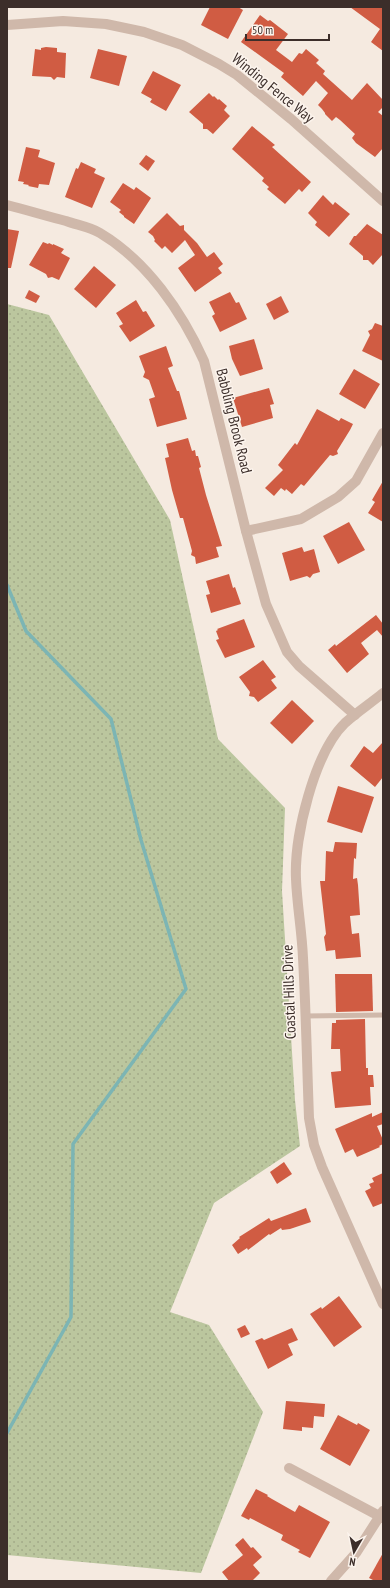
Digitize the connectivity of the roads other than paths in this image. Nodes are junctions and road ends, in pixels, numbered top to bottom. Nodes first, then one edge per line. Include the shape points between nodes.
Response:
1 (7, 25) edge
2 (383, 201) edge
3 (7, 205) edge
4 (383, 433) edge
5 (246, 531) junction
6 (383, 693) edge
7 (355, 715) junction
8 (383, 1015) edge
9 (305, 1016) junction
10 (383, 1304) edge
11 (289, 1468) dead end
12 (382, 1515) edge
13 (331, 1581) edge

1 - 2 street, Winding Fence Way via 62,21 106,24 144,32 182,45 237,75
3 - 5 street, Babbling Brook Road via 99,233 150,275 171,302 188,328 204,361
4 - 5 street via 356,481 338,497 301,519
5 - 7 street, Babbling Brook Road via 266,604 287,652 299,666
6 - 7 street, Coastal Hills Drive
7 - 9 street, Coastal Hills Drive via 337,733 319,766 307,798 299,836 296,879
8 - 9 lane
9 - 10 street, Coastal Hills Drive via 309,1118 314,1145
11 - 12 street
12 - 13 street via 356,1553

